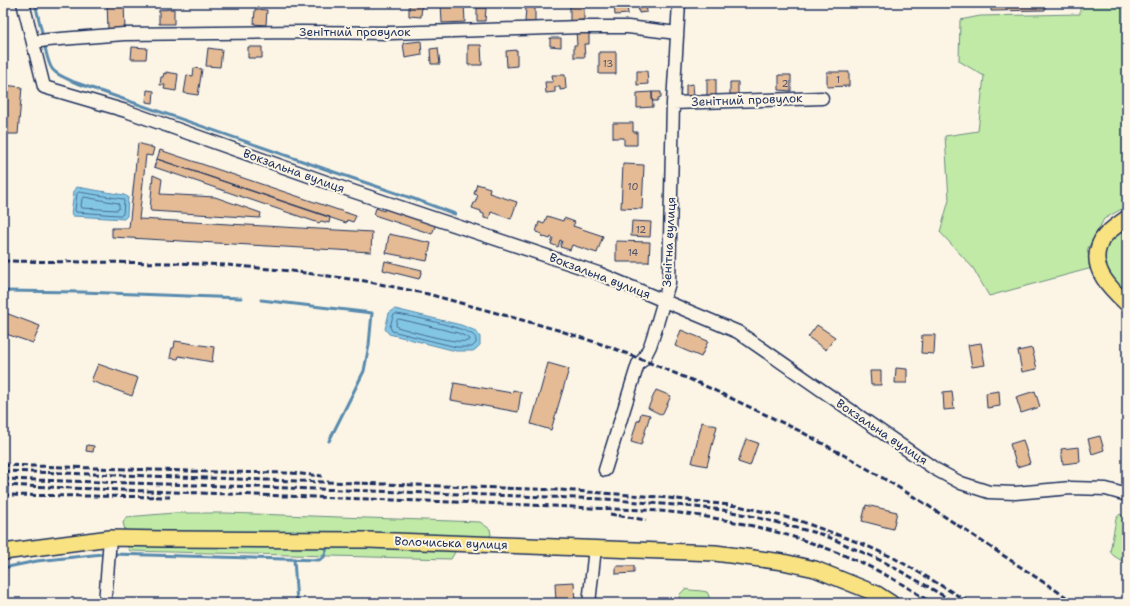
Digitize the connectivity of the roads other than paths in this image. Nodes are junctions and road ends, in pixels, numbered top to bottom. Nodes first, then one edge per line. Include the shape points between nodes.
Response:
1 (23, 3) edge
2 (679, 3) edge
3 (677, 33) junction
4 (33, 42) junction
5 (822, 98) dead end
6 (673, 103) junction
7 (1125, 220) edge
8 (664, 301) junction
9 (1127, 304) edge
10 (605, 470) dead end
11 (1127, 495) edge
12 (110, 538) junction
13 (595, 548) junction
14 (3, 552) edge
15 (105, 603) edge
16 (589, 603) edge
17 (891, 603) edge

1 - 4 street
2 - 3 street, Зенітна вулиця
3 - 4 street, Зенітний провулок via 628,27 581,27 391,33 124,34
3 - 6 street, Зенітна вулиця
4 - 8 street, Вокзальна вулиця via 44,87 126,111 343,188 598,273
5 - 6 street, Зенітний провулок
6 - 8 street, Зенітна вулиця via 670,263 669,283
7 - 9 main road via 1102,238 1096,254 1098,267 1106,282
8 - 10 street, Зенітна вулиця via 650,346 638,364
8 - 11 street, Вокзальна вулиця via 738,332 935,469 961,483 989,492 1015,493 1070,488 1106,489
12 - 13 main road, Волочиська вулиця via 368,540
12 - 14 main road, Волочиська вулиця
12 - 15 street
13 - 16 street
13 - 17 main road, Волочиська вулиця via 715,553 783,562 815,569 877,594

